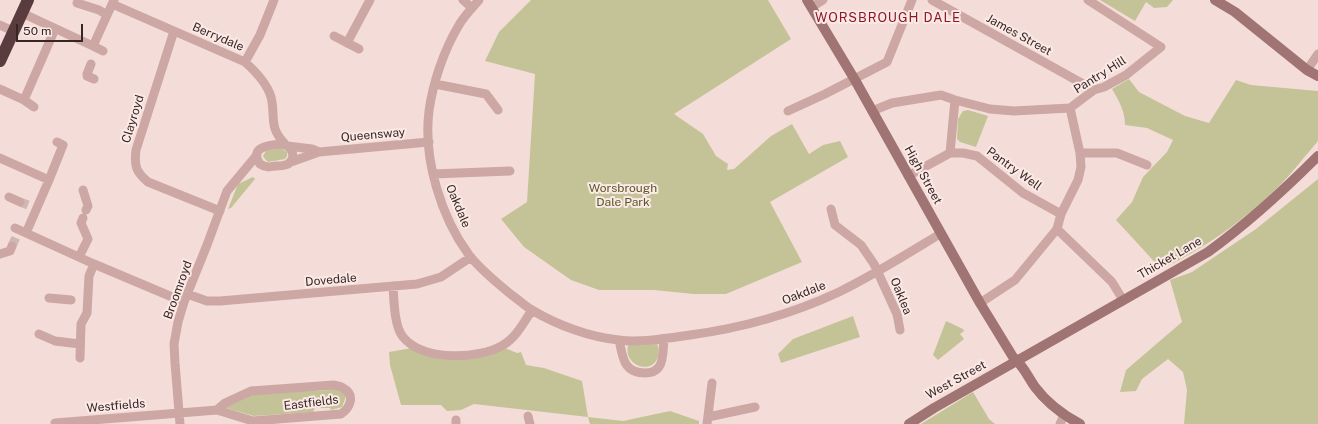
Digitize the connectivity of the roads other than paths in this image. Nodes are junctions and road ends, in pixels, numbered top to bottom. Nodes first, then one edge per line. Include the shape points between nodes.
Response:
1 (28, 0) edge
2 (274, 0) edge
3 (370, 0) edge
4 (463, 0) edge
5 (479, 0) edge
6 (823, 0) edge
7 (912, 0) edge
8 (932, 0) edge
9 (1088, 0) edge
10 (1216, 0) edge
11 (113, 2) edge
12 (77, 3) dead end
13 (810, 3) edge
14 (472, 8) junction
15 (22, 13) junction
16 (107, 15) junction
17 (0, 25) edge
18 (55, 29) junction
19 (14, 31) junction
20 (174, 31) junction
21 (334, 36) dead end
22 (347, 43) junction
23 (358, 49) dead end
24 (96, 53) junction
25 (1318, 54) edge
26 (0, 61) edge
27 (245, 62) junction
28 (1307, 70) junction
29 (1318, 76) edge
30 (94, 79) dead end
31 (855, 80) junction
32 (436, 84) junction
33 (0, 89) edge
34 (1094, 90) junction
35 (24, 100) junction
36 (955, 100) junction
37 (34, 106) dead end
38 (1070, 108) junction
39 (498, 110) dead end
40 (788, 111) dead end
41 (872, 111) junction
42 (274, 129) junction
43 (57, 142) dead end
44 (429, 142) junction
45 (286, 145) junction
46 (263, 146) junction
47 (319, 152) junction
48 (950, 153) junction
49 (1080, 153) junction
50 (257, 155) junction
51 (1318, 156) edge
52 (0, 158) edge
53 (290, 162) junction
54 (1147, 165) dead end
55 (263, 166) junction
56 (510, 171) dead end
57 (242, 174) junction
58 (433, 174) junction
59 (908, 176) junction
60 (49, 180) junction
61 (83, 190) dead end
62 (9, 197) dead end
63 (28, 205) junction
64 (831, 210) dead end
65 (220, 211) junction
66 (1062, 214) junction
67 (1057, 229) junction
68 (940, 234) junction
69 (12, 246) tunnel mouth
70 (0, 254) edge
71 (80, 257) junction
72 (471, 257) junction
73 (94, 264) junction
74 (878, 271) junction
75 (394, 286) junction
76 (49, 298) dead end
77 (185, 298) junction
78 (80, 300) junction
79 (1123, 300) junction
80 (980, 303) junction
81 (532, 310) junction
82 (900, 330) dead end
83 (39, 334) dead end
84 (664, 339) junction
85 (619, 340) junction
86 (80, 344) junction
87 (80, 358) dead end
88 (1018, 360) junction
89 (712, 383) dead end
90 (755, 407) dead end
91 (217, 410) junction
92 (179, 413) junction
93 (707, 420) edge
94 (1062, 420) edge
95 (55, 423) dead end
96 (180, 424) edge
97 (909, 424) edge
98 (1080, 424) edge

1 - 15 highway
2 - 27 street via 260,35
3 - 22 street
4 - 14 street
5 - 14 street, Oakdale
6 - 13 street
7 - 31 street via 887,62
8 - 34 street, James Street
9 - 34 street, Pantry Hill via 1161,47 1126,75
10 - 28 street
11 - 16 street
11 - 20 street, Berrydale
12 - 16 street
13 - 31 street, High Street
14 - 32 street, Oakdale via 460,24 444,55
15 - 18 street
15 - 19 highway
16 - 24 street
17 - 19 street
18 - 24 street
18 - 35 street
19 - 26 highway
20 - 27 street, Berrydale
20 - 65 street, Clayroyd via 136,150 136,168 148,182
21 - 22 street
22 - 23 street
24 - 30 street via 86,74
25 - 28 street
27 - 42 street, Berrydale via 254,70 271,97
28 - 29 street
31 - 40 street
31 - 41 street, High Street
32 - 39 street via 486,94
32 - 44 street, Oakdale via 429,112
33 - 35 street
34 - 38 street, Pantry Hill
35 - 37 street
36 - 38 street via 990,109
36 - 41 street via 941,94 892,103
36 - 48 street
38 - 49 street
41 - 59 street, High Street
42 - 45 street
42 - 46 street
43 - 60 street via 63,145
44 - 47 street, Queensway
44 - 58 street, Oakdale
45 - 46 street, Queensway
45 - 47 street, Queensway
45 - 53 street via 292,151
46 - 50 street
47 - 53 street, Queensway
48 - 59 street
48 - 66 street, Pantry Well via 977,156 1023,193
49 - 54 street via 1117,153
49 - 66 street via 1081,167 1078,180
50 - 55 street
50 - 57 street, Broomroyd
51 - 79 street, Thicket Lane via 1286,188 1223,241
52 - 60 street
53 - 55 street, Queensway via 284,165
55 - 57 street, Broomroyd
56 - 58 street
57 - 65 street, Broomroyd via 230,186
58 - 72 street, Oakdale via 452,226
59 - 68 street, High Street
60 - 63 street
61 - 71 street via 88,206 81,222 88,239
62 - 63 street
63 - 71 street, Dovedale via 19,232
64 - 74 street, Oaklea via 835,225 861,246
65 - 77 street, Broomroyd
66 - 67 street
67 - 79 street via 1112,282
67 - 80 street via 1015,280
68 - 74 street, Oakdale
68 - 80 street, High Street
69 - 70 street via 10,251
71 - 73 street, Dovedale
72 - 75 street, Dovedale via 441,277 416,284
72 - 81 street, Oakdale via 499,285
73 - 77 street, Dovedale
73 - 78 street
74 - 82 street, Oaklea via 897,314
74 - 84 street, Oakdale via 795,310 734,328
75 - 77 street, Dovedale via 220,301
75 - 81 street via 397,325 402,336 412,345 448,356 488,352 504,345 516,334
76 - 78 street
77 - 92 street, Broomroyd via 174,344
78 - 86 street via 87,313 81,324
79 - 88 street, Thicket Lane
80 - 88 street, High Street via 1013,357
81 - 85 street, Oakdale via 587,333
83 - 86 street via 55,341
84 - 85 street, Oakdale
84 - 85 street via 659,367 649,373 639,373 627,367
86 - 87 street
88 - 94 street, High Street via 1036,388
88 - 97 street, West Street
89 - 93 street
90 - 93 street
91 - 91 street, Eastfields via 251,390 334,385 348,392 351,399 347,410 341,414 253,421
91 - 92 street, Eastfields
92 - 95 street, Westfields
92 - 96 street, Broomroyd
94 - 98 street, High Street

